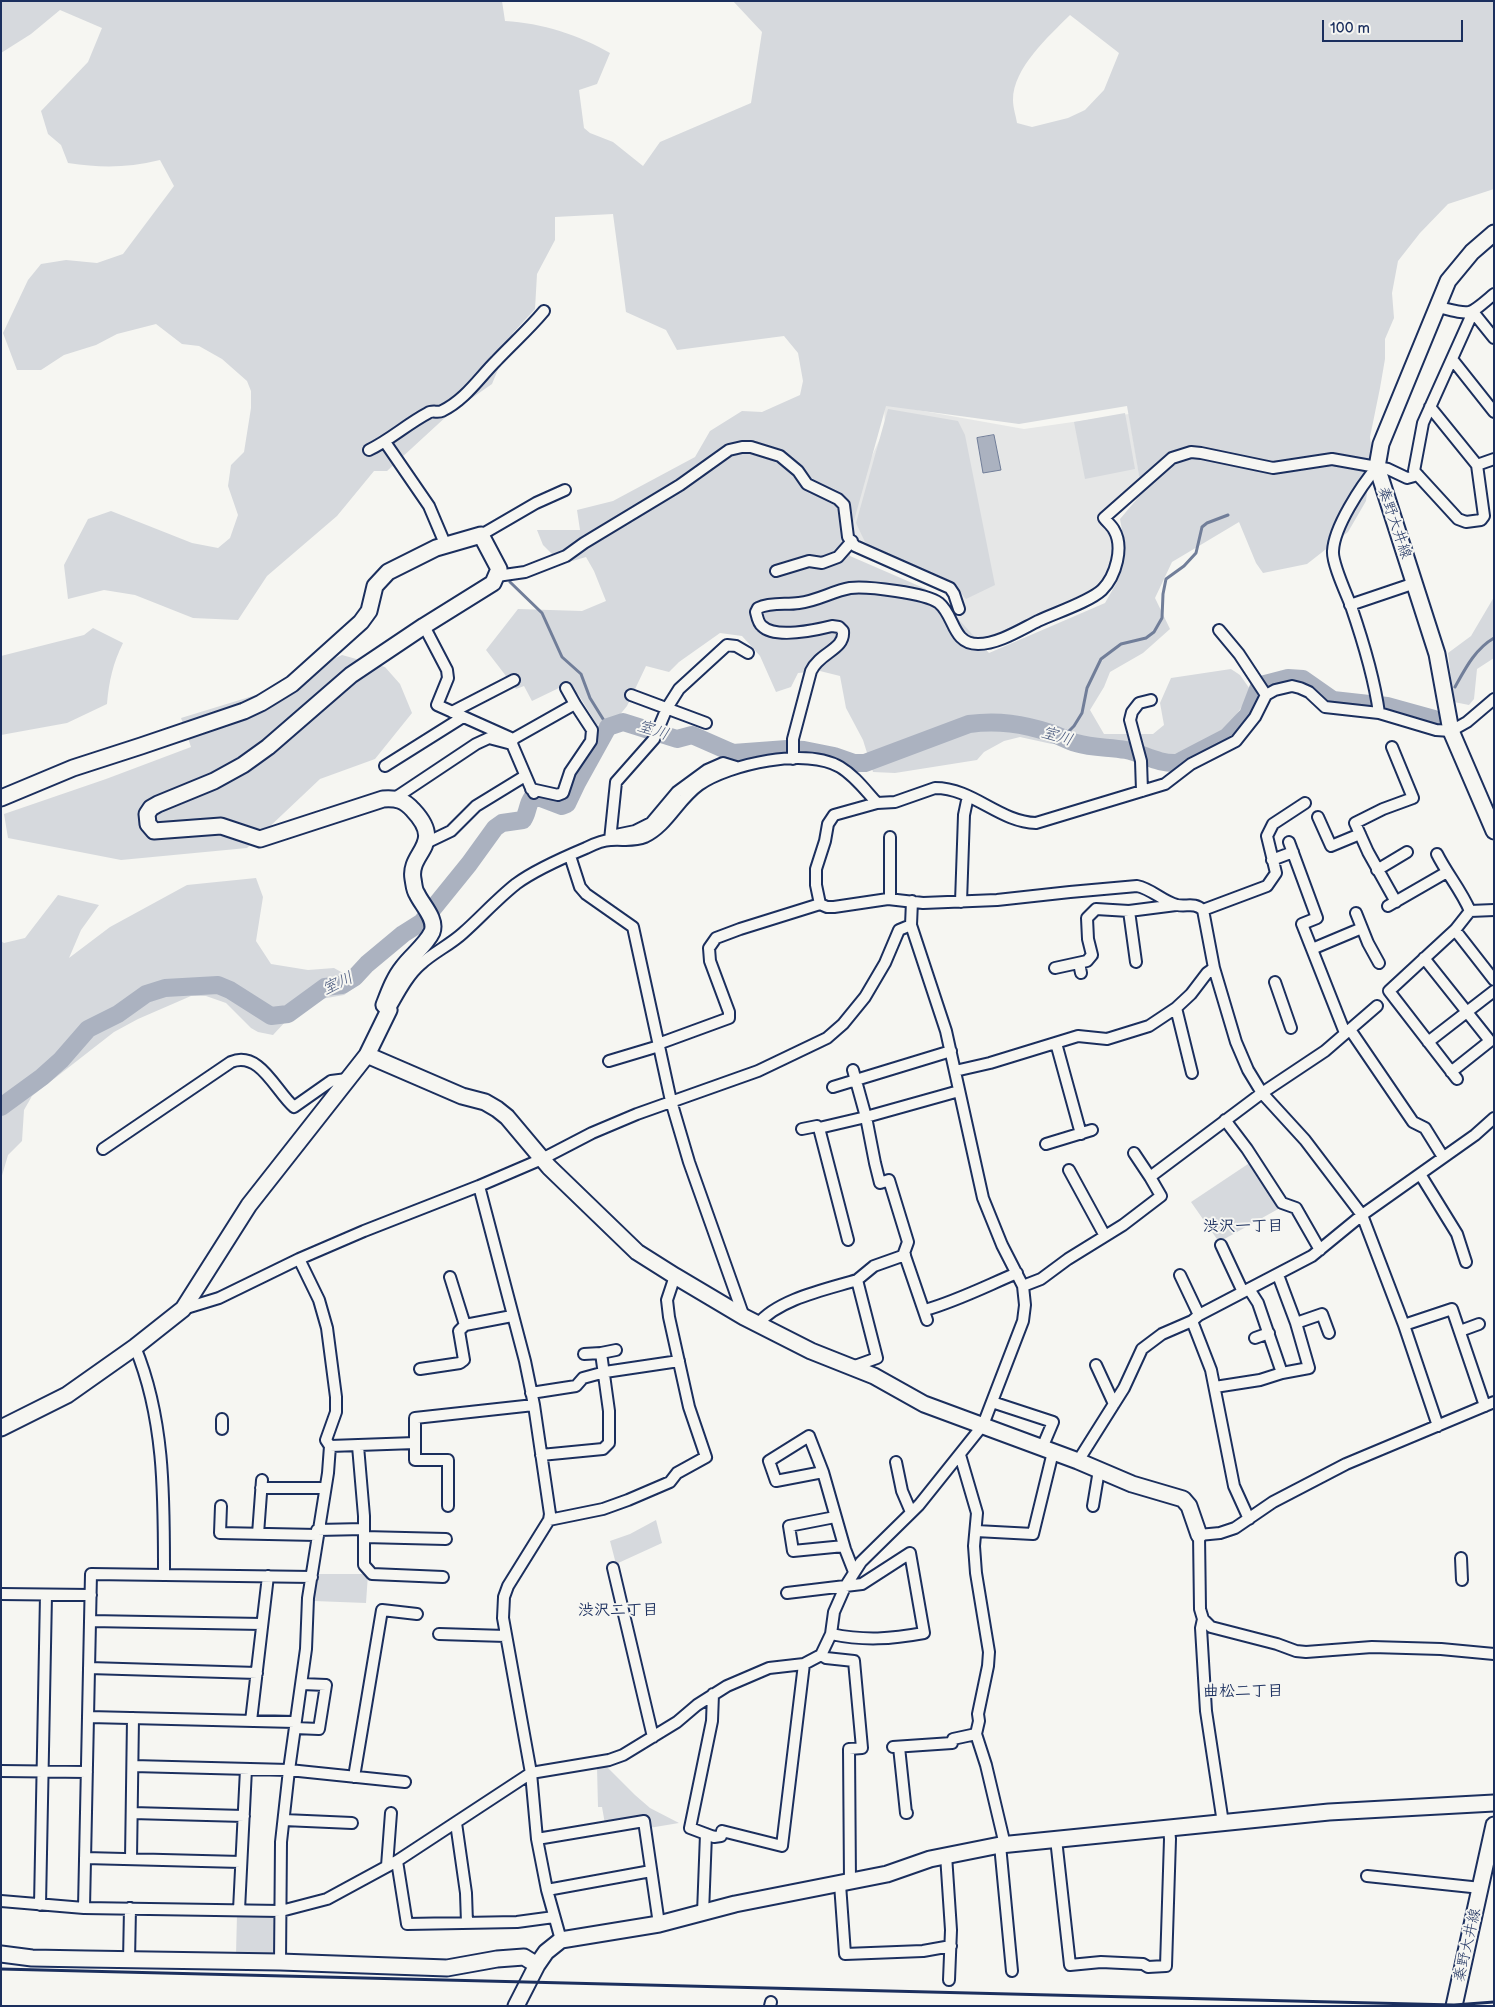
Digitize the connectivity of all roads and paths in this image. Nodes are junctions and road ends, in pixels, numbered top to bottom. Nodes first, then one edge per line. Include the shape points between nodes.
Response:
1 (1494, 233) edge
2 (1494, 294) edge
3 (1438, 307) junction
4 (544, 311) dead end
5 (1472, 312) junction
6 (1494, 338) edge
7 (1452, 360) junction
8 (1430, 408) junction
9 (1494, 412) edge
10 (385, 442) junction
11 (369, 450) dead end
12 (1494, 459) edge
13 (1476, 465) junction
14 (1377, 467) junction
15 (1418, 475) junction
16 (565, 490) dead end
17 (481, 536) junction
18 (852, 542) junction
19 (446, 546) junction
20 (776, 571) dead end
21 (497, 576) junction
22 (1415, 583) junction
23 (1350, 605) junction
24 (947, 614) junction
25 (424, 626) junction
26 (1218, 630) dead end
27 (748, 653) dead end
28 (514, 680) dead end
29 (566, 688) dead end
30 (1265, 694) junction
31 (632, 695) dead end
32 (1494, 699) edge
33 (1151, 700) dead end
34 (576, 704) junction
35 (667, 708) junction
36 (1379, 711) junction
37 (452, 712) junction
38 (462, 717) junction
39 (706, 724) dead end
40 (1451, 731) junction
41 (513, 741) junction
42 (1392, 747) dead end
43 (793, 757) junction
44 (385, 766) dead end
45 (525, 776) junction
46 (1142, 791) junction
47 (968, 796) junction
48 (1, 798) edge
49 (394, 798) junction
50 (1305, 802) dead end
51 (877, 803) junction
52 (1318, 817) dead end
53 (1494, 831) edge
54 (1360, 834) junction
55 (890, 837) dead end
56 (611, 838) junction
57 (1289, 842) dead end
58 (426, 843) junction
59 (1294, 852) junction
60 (1407, 852) dead end
61 (1437, 854) dead end
62 (570, 856) junction
63 (1272, 860) junction
64 (1378, 870) junction
65 (1447, 872) junction
66 (890, 899) junction
67 (912, 901) junction
68 (960, 902) junction
69 (820, 904) junction
70 (1178, 905) junction
71 (1203, 910) junction
72 (1494, 910) edge
73 (1129, 911) junction
74 (1470, 911) junction
75 (1356, 913) dead end
76 (911, 925) junction
77 (1362, 928) junction
78 (1455, 930) junction
79 (1312, 949) junction
80 (1424, 958) junction
81 (1136, 962) dead end
82 (1379, 963) dead end
83 (1055, 968) dead end
84 (1214, 968) junction
85 (1494, 980) edge
86 (1275, 982) dead end
87 (1494, 991) edge
88 (1377, 1006) dead end
89 (1176, 1008) junction
90 (388, 1010) junction
91 (1466, 1011) junction
92 (1290, 1028) dead end
93 (1348, 1032) junction
94 (1056, 1042) junction
95 (1428, 1042) junction
96 (659, 1045) junction
97 (951, 1051) junction
98 (367, 1055) junction
99 (609, 1061) dead end
100 (955, 1071) junction
101 (1192, 1073) dead end
102 (854, 1075) junction
103 (347, 1079) junction
104 (833, 1087) dead end
105 (959, 1091) junction
106 (1262, 1093) junction
107 (671, 1102) junction
108 (866, 1118) junction
109 (1494, 1118) edge
110 (1225, 1120) junction
111 (818, 1128) junction
112 (802, 1129) dead end
113 (1046, 1144) dead end
114 (103, 1149) dead end
115 (1134, 1153) dead end
116 (1443, 1157) junction
117 (542, 1159) junction
118 (1069, 1170) dead end
119 (1420, 1174) junction
120 (1150, 1177) junction
121 (479, 1186) junction
122 (1362, 1215) junction
123 (1105, 1236) junction
124 (848, 1240) dead end
125 (1221, 1245) dead end
126 (1320, 1250) junction
127 (905, 1255) junction
128 (299, 1259) junction
129 (1466, 1262) dead end
130 (1017, 1273) junction
131 (1180, 1275) dead end
132 (1278, 1275) junction
133 (675, 1276) junction
134 (450, 1278) dead end
135 (857, 1280) junction
136 (1023, 1286) junction
137 (1246, 1291) junction
138 (183, 1309) junction
139 (512, 1316) junction
140 (744, 1317) junction
141 (1195, 1318) junction
142 (1296, 1323) junction
143 (758, 1324) junction
144 (1479, 1324) dead end
145 (465, 1325) junction
146 (1404, 1325) junction
147 (1460, 1331) junction
148 (1269, 1333) junction
149 (1330, 1333) dead end
150 (1255, 1338) dead end
151 (135, 1347) junction
152 (616, 1350) dead end
153 (602, 1353) junction
154 (584, 1354) dead end
155 (679, 1361) junction
156 (1096, 1365) dead end
157 (852, 1367) junction
158 (420, 1369) dead end
159 (605, 1372) junction
160 (1282, 1373) junction
161 (1215, 1387) junction
162 (531, 1393) junction
163 (992, 1402) junction
164 (1114, 1404) junction
165 (1489, 1404) edge
166 (534, 1405) junction
167 (983, 1425) junction
168 (1438, 1426) junction
169 (1, 1428) edge
170 (415, 1443) junction
171 (330, 1446) junction
172 (358, 1446) junction
173 (1048, 1450) junction
174 (541, 1455) junction
175 (960, 1455) junction
176 (1078, 1461) junction
177 (896, 1462) dead end
178 (1098, 1470) junction
179 (823, 1472) junction
180 (325, 1488) junction
181 (221, 1506) dead end
182 (448, 1506) dead end
183 (1093, 1506) dead end
184 (911, 1512) junction
185 (835, 1517) junction
186 (1249, 1519) junction
187 (549, 1520) junction
188 (976, 1531) junction
189 (317, 1532) junction
190 (364, 1533) junction
191 (258, 1534) junction
192 (1199, 1536) junction
193 (446, 1539) dead end
194 (844, 1546) junction
195 (1460, 1558) dead end
196 (613, 1568) dead end
197 (854, 1572) junction
198 (164, 1575) junction
199 (268, 1576) junction
200 (312, 1577) junction
201 (443, 1577) dead end
202 (1462, 1580) dead end
203 (845, 1587) junction
204 (787, 1593) dead end
205 (1, 1594) edge
206 (46, 1595) junction
207 (91, 1595) junction
208 (417, 1614) dead end
209 (1203, 1619) junction
210 (90, 1621) junction
211 (262, 1624) junction
212 (438, 1634) dead end
213 (830, 1634) junction
214 (506, 1636) junction
215 (1494, 1654) edge
216 (821, 1655) junction
217 (804, 1664) junction
218 (89, 1668) junction
219 (257, 1673) junction
220 (302, 1684) junction
221 (714, 1694) junction
222 (88, 1717) junction
223 (133, 1718) junction
224 (251, 1721) junction
225 (295, 1725) junction
226 (976, 1734) junction
227 (653, 1737) junction
228 (133, 1766) junction
229 (246, 1769) junction
230 (289, 1770) junction
231 (1, 1771) edge
232 (43, 1772) junction
233 (87, 1772) junction
234 (531, 1773) junction
235 (354, 1777) junction
236 (405, 1782) dead end
237 (1494, 1804) edge
238 (132, 1813) junction
239 (391, 1813) dead end
240 (907, 1813) dead end
241 (244, 1816) junction
242 (284, 1820) junction
243 (352, 1823) dead end
244 (1223, 1823) junction
245 (456, 1824) junction
246 (1494, 1824) edge
247 (1169, 1829) junction
248 (706, 1834) junction
249 (537, 1839) junction
250 (1056, 1839) junction
251 (1002, 1845) junction
252 (946, 1855) junction
253 (85, 1858) junction
254 (131, 1859) junction
255 (242, 1862) junction
256 (392, 1863) junction
257 (651, 1871) junction
258 (1367, 1876) dead end
259 (845, 1883) junction
260 (1487, 1888) edge
261 (547, 1890) junction
262 (1, 1901) edge
263 (40, 1905) junction
264 (84, 1908) junction
265 (130, 1908) junction
266 (239, 1910) junction
267 (281, 1911) junction
268 (703, 1913) junction
269 (554, 1917) junction
270 (467, 1923) junction
271 (659, 1924) junction
272 (561, 1940) junction
273 (951, 1946) junction
274 (1, 1954) edge
275 (129, 1961) junction
276 (280, 1962) junction
277 (537, 1965) junction
278 (1012, 1971) dead end
279 (949, 1980) dead end
280 (516, 2006) edge
281 (1454, 2006) edge

1 - 3 street, 秦野大井線 via 1472,252 1448,281
2 - 5 street
3 - 5 street
3 - 14 street, 秦野大井線 via 1381,444
4 - 10 street via 478,383 441,412 430,411
5 - 6 street
5 - 7 street
7 - 8 street
7 - 9 street
8 - 13 street
8 - 15 street via 1423,423 1414,471
10 - 11 street
10 - 19 street via 429,506
12 - 13 street
13 - 15 street via 1484,516 1481,520 1466,522 1458,519
14 - 15 street via 1407,478
14 - 22 street, 秦野大井線
14 - 23 street via 1363,484 1336,535 1333,548 1332,555
14 - 24 street via 1332,459 1273,468 1201,453 1182,454 1164,463 1104,518 1114,530 1119,550 1110,579 1102,590 991,643 968,643 960,638
16 - 17 street via 536,502
17 - 19 street
17 - 21 street via 499,569
18 - 20 street via 838,557
18 - 21 street via 848,537 844,505 838,499 807,484 798,471 780,456 742,447 729,450 680,486 566,556 525,572
18 - 24 street via 854,546 950,588 963,608
19 - 48 street via 388,572 375,586 369,611 361,622 305,673 275,695 244,711 73,768
21 - 25 street via 479,594
22 - 23 street
22 - 40 street, 秦野大井線 via 1437,654
23 - 36 street via 1369,658
24 - 43 street via 932,599 863,587 849,588 801,603 758,608 758,619 767,629 788,634 832,626 843,631 844,638 840,644 816,662 811,671 793,739
25 - 37 street via 448,670 437,705
25 - 49 street via 351,675 243,765 158,804 151,808 146,818 151,829 158,832 221,826 260,839
26 - 30 street via 1239,654
27 - 35 street via 726,645 679,689
28 - 37 street
29 - 34 street
30 - 36 street via 1292,686 1309,692 1325,708
30 - 46 street via 1255,718 1236,741 1191,764 1165,784
31 - 35 street
32 - 40 street
33 - 46 street via 1139,703 1130,720 1141,761
34 - 41 street
34 - 45 street via 592,730 591,741 570,772 563,793 533,791
35 - 39 street
35 - 56 street via 654,739 616,782
36 - 40 street via 1436,730
37 - 38 street
38 - 41 street
38 - 44 street
40 - 53 street, 秦野大井線
41 - 45 street
41 - 49 street via 489,738 476,744
42 - 54 street via 1415,803 1383,809 1355,823
43 - 51 street via 838,765 852,775
43 - 56 street via 736,767 699,785 659,828 645,836 634,840
45 - 58 street via 476,806 451,831
46 - 47 street via 1036,823 1016,820
47 - 51 street via 954,789 935,788 894,802
47 - 68 street via 964,815
49 - 58 street via 405,802 421,819 426,830
50 - 63 street via 1274,824 1267,836
51 - 69 street via 834,815 828,824 816,869
52 - 54 street via 1331,846
54 - 64 street
55 - 66 street
56 - 62 street
57 - 59 street
58 - 90 street via 412,876 415,892 428,912 433,930 401,968 384,1005
59 - 63 street
59 - 79 street via 1317,918 1302,924
60 - 64 street
61 - 65 street
62 - 90 street via 516,884 462,934 421,964 410,975
62 - 96 street via 580,887 586,894 633,927
63 - 71 street via 1276,873 1267,886
64 - 65 street via 1392,904
65 - 74 street
66 - 67 street
66 - 69 street via 834,907
67 - 68 street
67 - 76 street
68 - 70 street via 1137,886
69 - 96 street via 716,938 709,948 710,962 729,1018
70 - 71 street via 1194,904
70 - 73 street
71 - 84 street
72 - 74 street
73 - 81 street
73 - 83 street via 1096,909 1086,918 1092,956 1080,968
74 - 78 street
75 - 77 street
76 - 97 street
76 - 107 street via 899,930 885,963 864,997 827,1038 758,1071
77 - 79 street
77 - 82 street
78 - 80 street
78 - 85 street
79 - 93 street
80 - 91 street
80 - 95 street via 1389,991
84 - 89 street
84 - 106 street via 1236,1042
86 - 92 street
87 - 91 street
88 - 93 street
89 - 94 street via 1149,1026 1107,1039 1078,1036
89 - 101 street
90 - 98 street
91 - 95 street
91 - 95 street via 1490,1041 1454,1076
93 - 106 street
93 - 116 street via 1413,1122 1426,1128
94 - 100 street
94 - 113 street via 1086,1132
96 - 99 street
96 - 107 street
97 - 100 street
97 - 102 street
98 - 103 street
98 - 117 street via 498,1109
100 - 105 street
102 - 104 street
102 - 108 street
103 - 114 street via 331,1081 294,1107 257,1066 246,1059 238,1059
103 - 138 street via 249,1206
105 - 108 street
105 - 130 street via 983,1198
106 - 110 street
106 - 122 street via 1306,1140
107 - 117 street via 592,1133
107 - 140 street
108 - 111 street
108 - 127 street via 880,1183 889,1180 908,1242
109 - 116 street
110 - 120 street
110 - 126 street via 1282,1203 1296,1208
111 - 112 street
111 - 124 street
115 - 120 street
116 - 119 street
117 - 121 street
117 - 133 street via 637,1252
118 - 123 street
119 - 122 street
119 - 129 street via 1457,1234
120 - 123 street via 1161,1196
121 - 128 street
121 - 139 street
122 - 126 street
122 - 146 street
123 - 136 street via 1041,1279
125 - 137 street
126 - 132 street
127 - 130 street via 926,1315
127 - 135 street via 874,1266
128 - 138 street via 219,1298
128 - 171 street via 319,1300 327,1328 336,1397 336,1412 326,1440
130 - 136 street
131 - 141 street
132 - 137 street
132 - 142 street
133 - 140 street
133 - 155 street via 668,1300
134 - 145 street
135 - 143 street via 798,1298
135 - 157 street via 877,1358
136 - 163 street via 1023,1321
137 - 141 street
137 - 148 street via 1258,1304
138 - 151 street
139 - 145 street
139 - 162 street
140 - 143 street
141 - 161 street
141 - 164 street via 1162,1334 1142,1349
142 - 149 street via 1322,1314
142 - 160 street via 1309,1368
143 - 157 street via 811,1351
144 - 147 street
145 - 158 street via 459,1331 464,1360
146 - 147 street via 1452,1309
146 - 168 street
147 - 165 street
148 - 150 street
148 - 160 street
151 - 169 street via 67,1395
151 - 198 street via 146,1374 160,1447
152 - 153 street
153 - 154 street
153 - 159 street
155 - 159 street
155 - 187 street via 689,1406 706,1457 677,1472 670,1482 628,1500 603,1509
156 - 164 street
157 - 167 street via 924,1404
159 - 162 street via 583,1378 576,1386
159 - 174 street via 609,1443 603,1448
160 - 161 street
161 - 186 street via 1234,1486
162 - 166 street
163 - 167 street
163 - 173 street via 1053,1422
164 - 176 street
165 - 168 street
166 - 170 street via 415,1418
166 - 174 street
167 - 173 street
167 - 175 street
168 - 186 street via 1346,1464 1273,1502
170 - 172 street
170 - 182 street via 415,1460 448,1460
171 - 172 street
171 - 180 street
172 - 190 street
173 - 176 street
173 - 188 street via 1033,1534
174 - 187 street
175 - 184 street
175 - 188 street via 977,1513
176 - 178 street
177 - 184 street via 902,1491
178 - 183 street
178 - 192 street via 1183,1499 1189,1506
179 - 179 street via 809,1436 769,1461 776,1480
179 - 185 street
180 - 189 street
180 - 191 street via 261,1484
181 - 191 street via 220,1533
184 - 197 street via 880,1541
185 - 194 street
185 - 194 street via 788,1526 793,1551
186 - 192 street via 1235,1528
187 - 214 street via 506,1591 503,1602
188 - 226 street via 976,1573 989,1652
189 - 190 street
189 - 191 street
189 - 200 street
190 - 193 street
190 - 201 street via 364,1565 372,1574
192 - 209 street via 1200,1610
194 - 197 street
195 - 202 street
196 - 227 street
197 - 203 street
198 - 199 street
198 - 207 street via 91,1574
199 - 200 street
199 - 211 street
200 - 220 street
203 - 204 street
203 - 213 street via 834,1612
203 - 213 street via 862,1584 910,1553 924,1634 890,1639
205 - 206 street
206 - 207 street
206 - 232 street
207 - 210 street
208 - 235 street via 382,1610
209 - 215 street via 1211,1626 1296,1651 1372,1647
209 - 244 street via 1206,1711
210 - 211 street
210 - 218 street
211 - 219 street
212 - 214 street
213 - 216 street
214 - 234 street
216 - 217 street
216 - 259 street via 854,1661 856,1679 862,1748 849,1749
217 - 221 street via 769,1668 744,1677
217 - 248 street via 782,1846 722,1831 719,1837
218 - 219 street
218 - 222 street
219 - 224 street
220 - 225 street
220 - 225 street via 326,1685 319,1728
221 - 227 street
221 - 248 street via 712,1721 690,1828
222 - 223 street
222 - 233 street
223 - 224 street
223 - 228 street
224 - 225 street
225 - 230 street
226 - 240 street via 953,1739 952,1743 896,1747
226 - 251 street
227 - 234 street via 609,1760
228 - 229 street
228 - 238 street
229 - 230 street
229 - 241 street
230 - 235 street
230 - 242 street
231 - 232 street
232 - 233 street
232 - 263 street
233 - 253 street
234 - 245 street
234 - 249 street
235 - 236 street
237 - 244 street via 1329,1812
238 - 241 street
238 - 254 street
239 - 256 street
241 - 255 street
242 - 243 street
242 - 267 street
244 - 247 street
245 - 256 street
245 - 270 street
246 - 260 street, 秦野大井線
247 - 250 street
247 - 250 street via 1166,1966 1101,1962 1070,1965
248 - 268 street
249 - 257 street via 644,1821
249 - 261 street
250 - 251 street
251 - 252 street
251 - 278 street
252 - 259 street via 887,1874
252 - 273 street
253 - 254 street
253 - 264 street
254 - 255 street
255 - 266 street
256 - 267 street via 327,1900
256 - 270 street via 407,1924
257 - 261 street
257 - 271 street
258 - 260 street
259 - 268 street
259 - 273 street via 844,1954
260 - 281 street, 秦野大井線
261 - 269 street
262 - 263 street
263 - 264 street
264 - 265 street
265 - 266 street
265 - 275 street
266 - 267 street
267 - 276 street
268 - 271 street
269 - 270 street
269 - 272 street
271 - 272 street
272 - 277 street via 546,1952
273 - 279 street
274 - 275 street
275 - 276 street
276 - 277 street via 446,1968 524,1957
277 - 280 street

